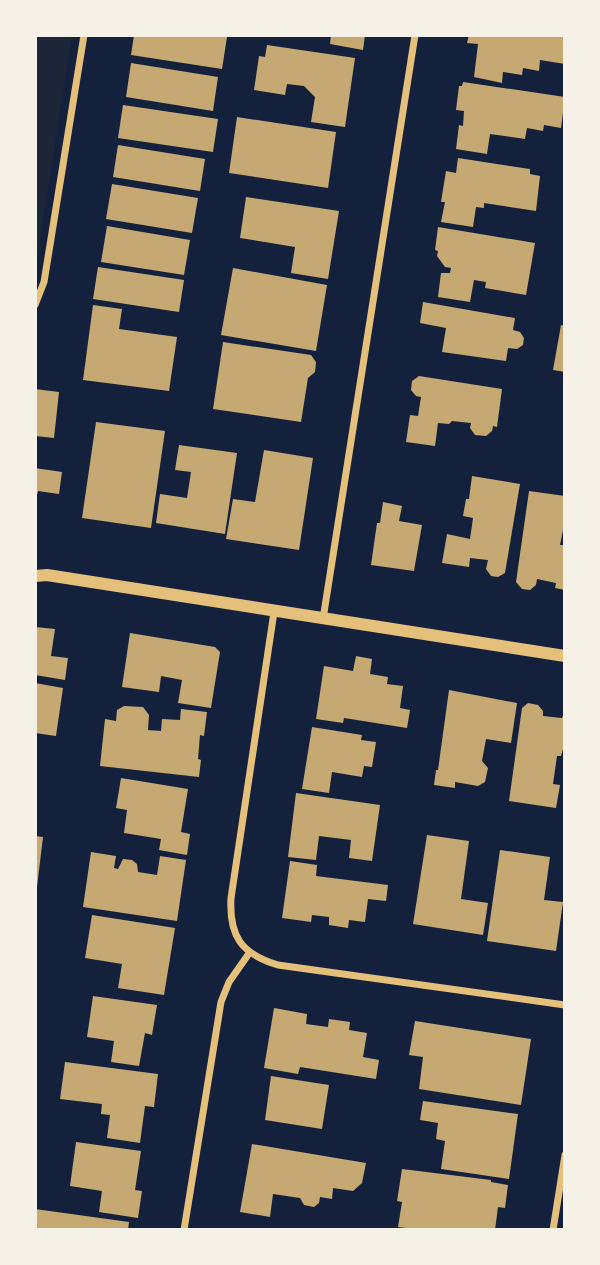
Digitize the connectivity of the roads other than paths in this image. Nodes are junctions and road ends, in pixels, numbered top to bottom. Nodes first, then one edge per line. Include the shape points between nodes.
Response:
1 (84, 35) edge
2 (415, 35) edge
3 (35, 305) edge
4 (39, 574) edge
5 (274, 612) junction
6 (323, 619) junction
7 (565, 656) edge
8 (250, 952) junction
9 (565, 1005) edge
10 (565, 1155) edge
11 (184, 1230) edge
12 (554, 1230) edge

1 - 3 street via 44,282
2 - 6 street
4 - 5 street
5 - 6 street
5 - 8 street via 231,898 231,927
6 - 7 street
8 - 9 street via 278,965
8 - 11 street via 221,1002
10 - 12 street

